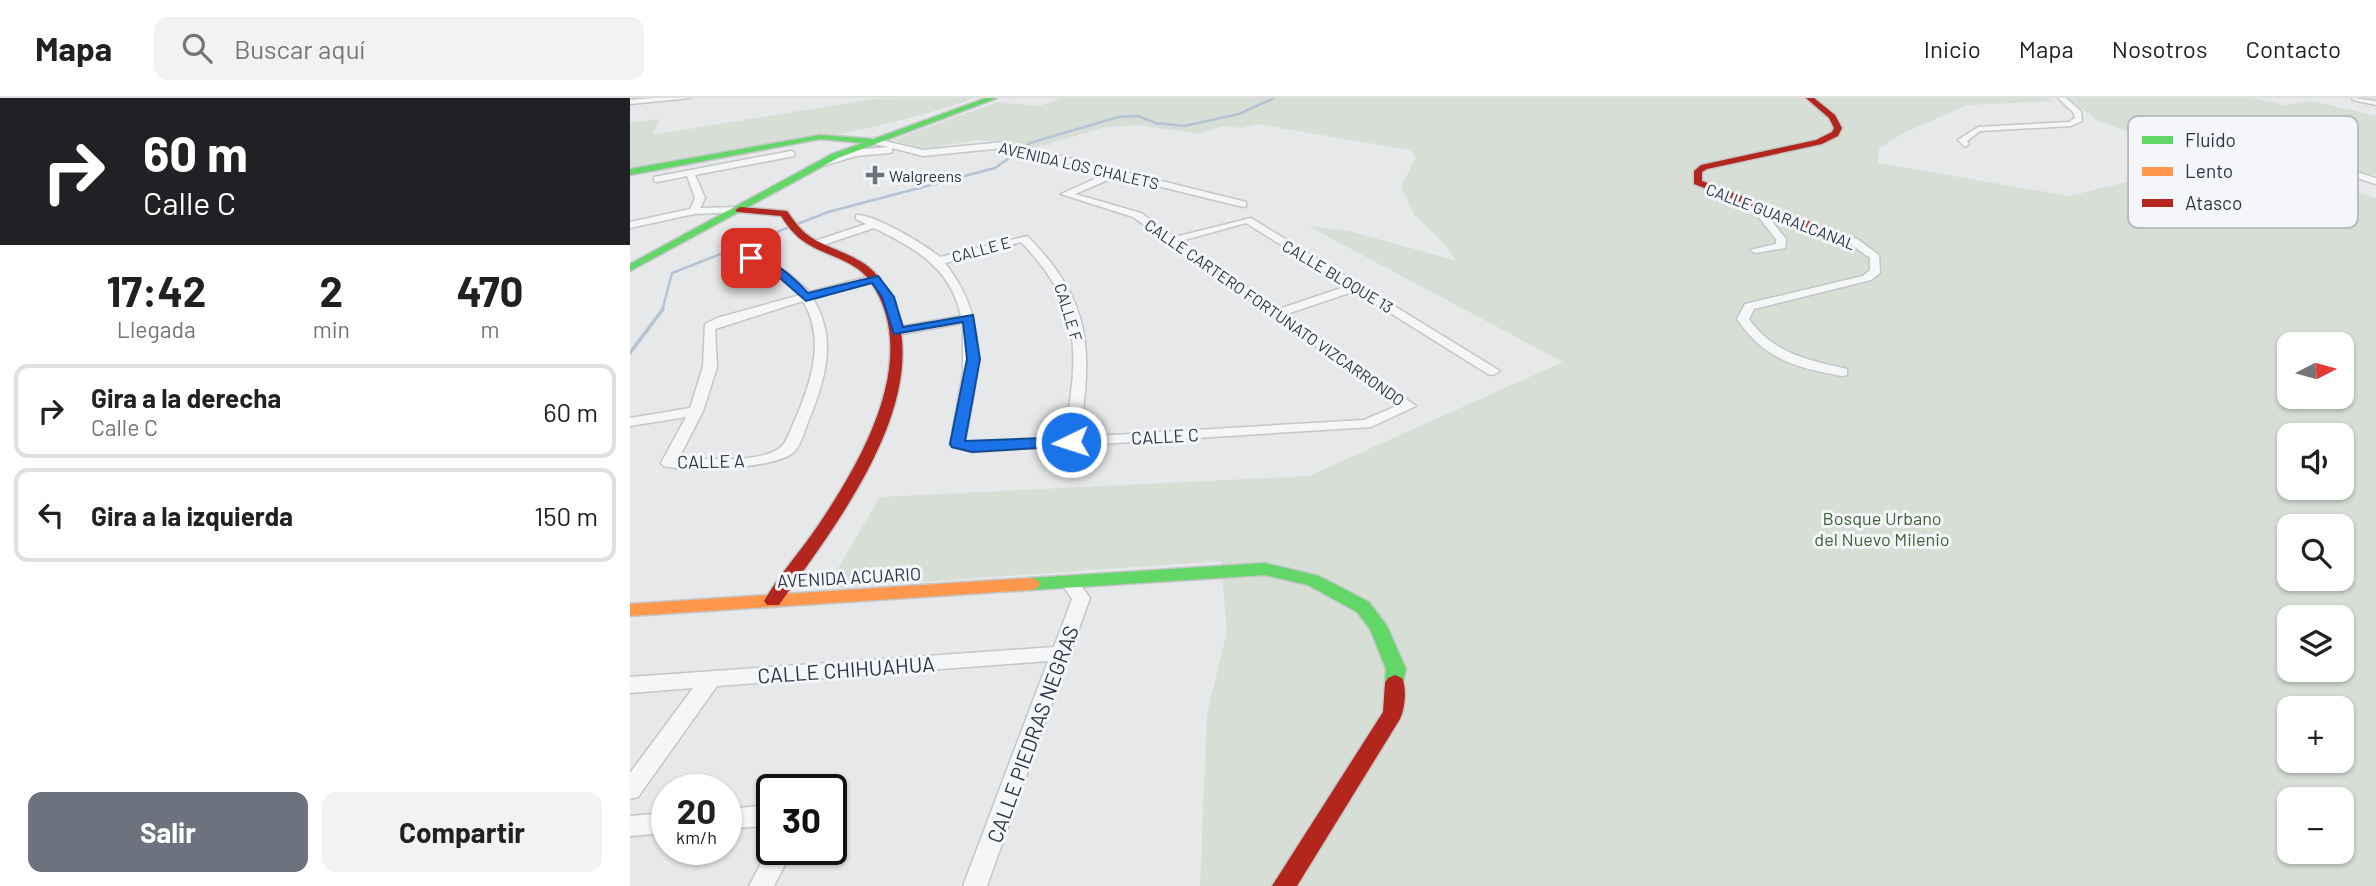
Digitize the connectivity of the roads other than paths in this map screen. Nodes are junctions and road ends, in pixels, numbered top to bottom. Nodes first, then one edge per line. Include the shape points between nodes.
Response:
1 (687, 98) edge
2 (993, 98) edge
3 (1810, 98) edge
4 (2062, 98) edge
5 (2356, 98) edge
6 (630, 102) edge
7 (2376, 103) edge
8 (872, 141) junction
9 (1965, 144) dead end
10 (912, 152) junction
11 (791, 154) dead end
12 (813, 166) junction
13 (630, 172) edge
14 (691, 173) junction
15 (1116, 173) junction
16 (2360, 176) dead end
17 (657, 180) dead end
18 (2376, 181) edge
19 (1243, 204) dead end
20 (1755, 206) junction
21 (740, 210) junction
22 (694, 211) junction
23 (860, 217) dead end
24 (875, 224) junction
25 (630, 225) edge
26 (1023, 238) joint
27 (1174, 240) junction
28 (819, 243) junction
29 (1755, 250) dead end
30 (751, 258) dead end
31 (939, 261) junction
32 (630, 268) edge
33 (874, 278) junction
34 (1356, 287) junction
35 (806, 297) junction
36 (1279, 313) junction
37 (969, 317) junction
38 (898, 331) junction
39 (1493, 371) dead end
40 (1842, 372) dead end
41 (696, 411) junction
42 (630, 422) edge
43 (1321, 428) joint
44 (1071, 442) junction
45 (1070, 583) junction
46 (773, 601) junction
47 (630, 610) edge
48 (1063, 653) junction
49 (711, 679) junction
50 (630, 685) edge
51 (630, 790) edge
52 (651, 824) edge
53 (630, 826) edge
54 (772, 865) edge
55 (761, 886) edge
56 (975, 886) edge
57 (1284, 886) edge

1 - 6 street
2 - 8 street
3 - 20 street, CALLE GUARALCANAL via 1832,117 1838,128 1835,134 1819,142 1698,171 1697,182 1704,187
4 - 9 street via 2077,110 2079,119 2071,124 1978,129 1964,135
5 - 7 street
8 - 10 street, AVENIDA LOS CHALETS
8 - 12 street
8 - 13 street via 820,137
10 - 12 street via 862,151
10 - 15 street, AVENIDA LOS CHALETS via 1004,145
11 - 14 street
12 - 21 street
14 - 17 street
14 - 22 street via 700,198
15 - 19 street, AVENIDA LOS CHALETS
15 - 27 street, CALLE CARTERO FORTUNATO VIZCARRONDO via 1066,194 1137,215
16 - 18 street
20 - 29 street via 1781,239 1781,246
20 - 40 street, CALLE GUARALCANAL via 1853,241 1875,257 1876,271 1867,278 1749,307 1743,319 1767,348 1810,366
21 - 22 street
21 - 28 street via 785,212 801,234
21 - 32 street
22 - 25 street
23 - 24 street, CALLE C
24 - 28 street
24 - 31 street, CALLE C
26 - 31 street, CALLE E
26 - 44 street, CALLE F via 1063,284 1080,335 1082,380
27 - 34 street, CALLE BLOQUE 13 via 1247,220
27 - 36 street, CALLE CARTERO FORTUNATO VIZCARRONDO
28 - 33 street via 851,259
30 - 35 street, CALLE A via 785,276
31 - 37 street, CALLE C via 961,290
33 - 35 street, CALLE A
33 - 38 street via 888,297
34 - 36 street
34 - 39 street, CALLE BLOQUE 13
35 - 41 street, CALLE A via 709,327 710,367
35 - 41 street, CALLE A via 820,319 823,352 818,384 789,449 764,460 669,463
36 - 43 street, CALLE CARTERO FORTUNATO VIZCARRONDO via 1409,406 1366,424
37 - 38 street
37 - 44 street, CALLE C via 973,359 957,444 972,448
38 - 46 street via 896,374 875,439 850,489
41 - 42 street
43 - 44 street, CALLE C
45 - 46 street, AVENIDA ACUARIO
45 - 48 street, CALLE PIEDRAS NEGRAS via 1081,598
45 - 57 street, AVENIDA ACUARIO via 1265,569 1313,580 1363,607 1378,626 1396,669 1393,713
46 - 47 street, AVENIDA ACUARIO
48 - 49 street, CALLE CHIHUAHUA
48 - 56 street, CALLE PIEDRAS NEGRAS
49 - 50 street, CALLE CHIHUAHUA
49 - 51 street
52 - 53 street
54 - 55 street

